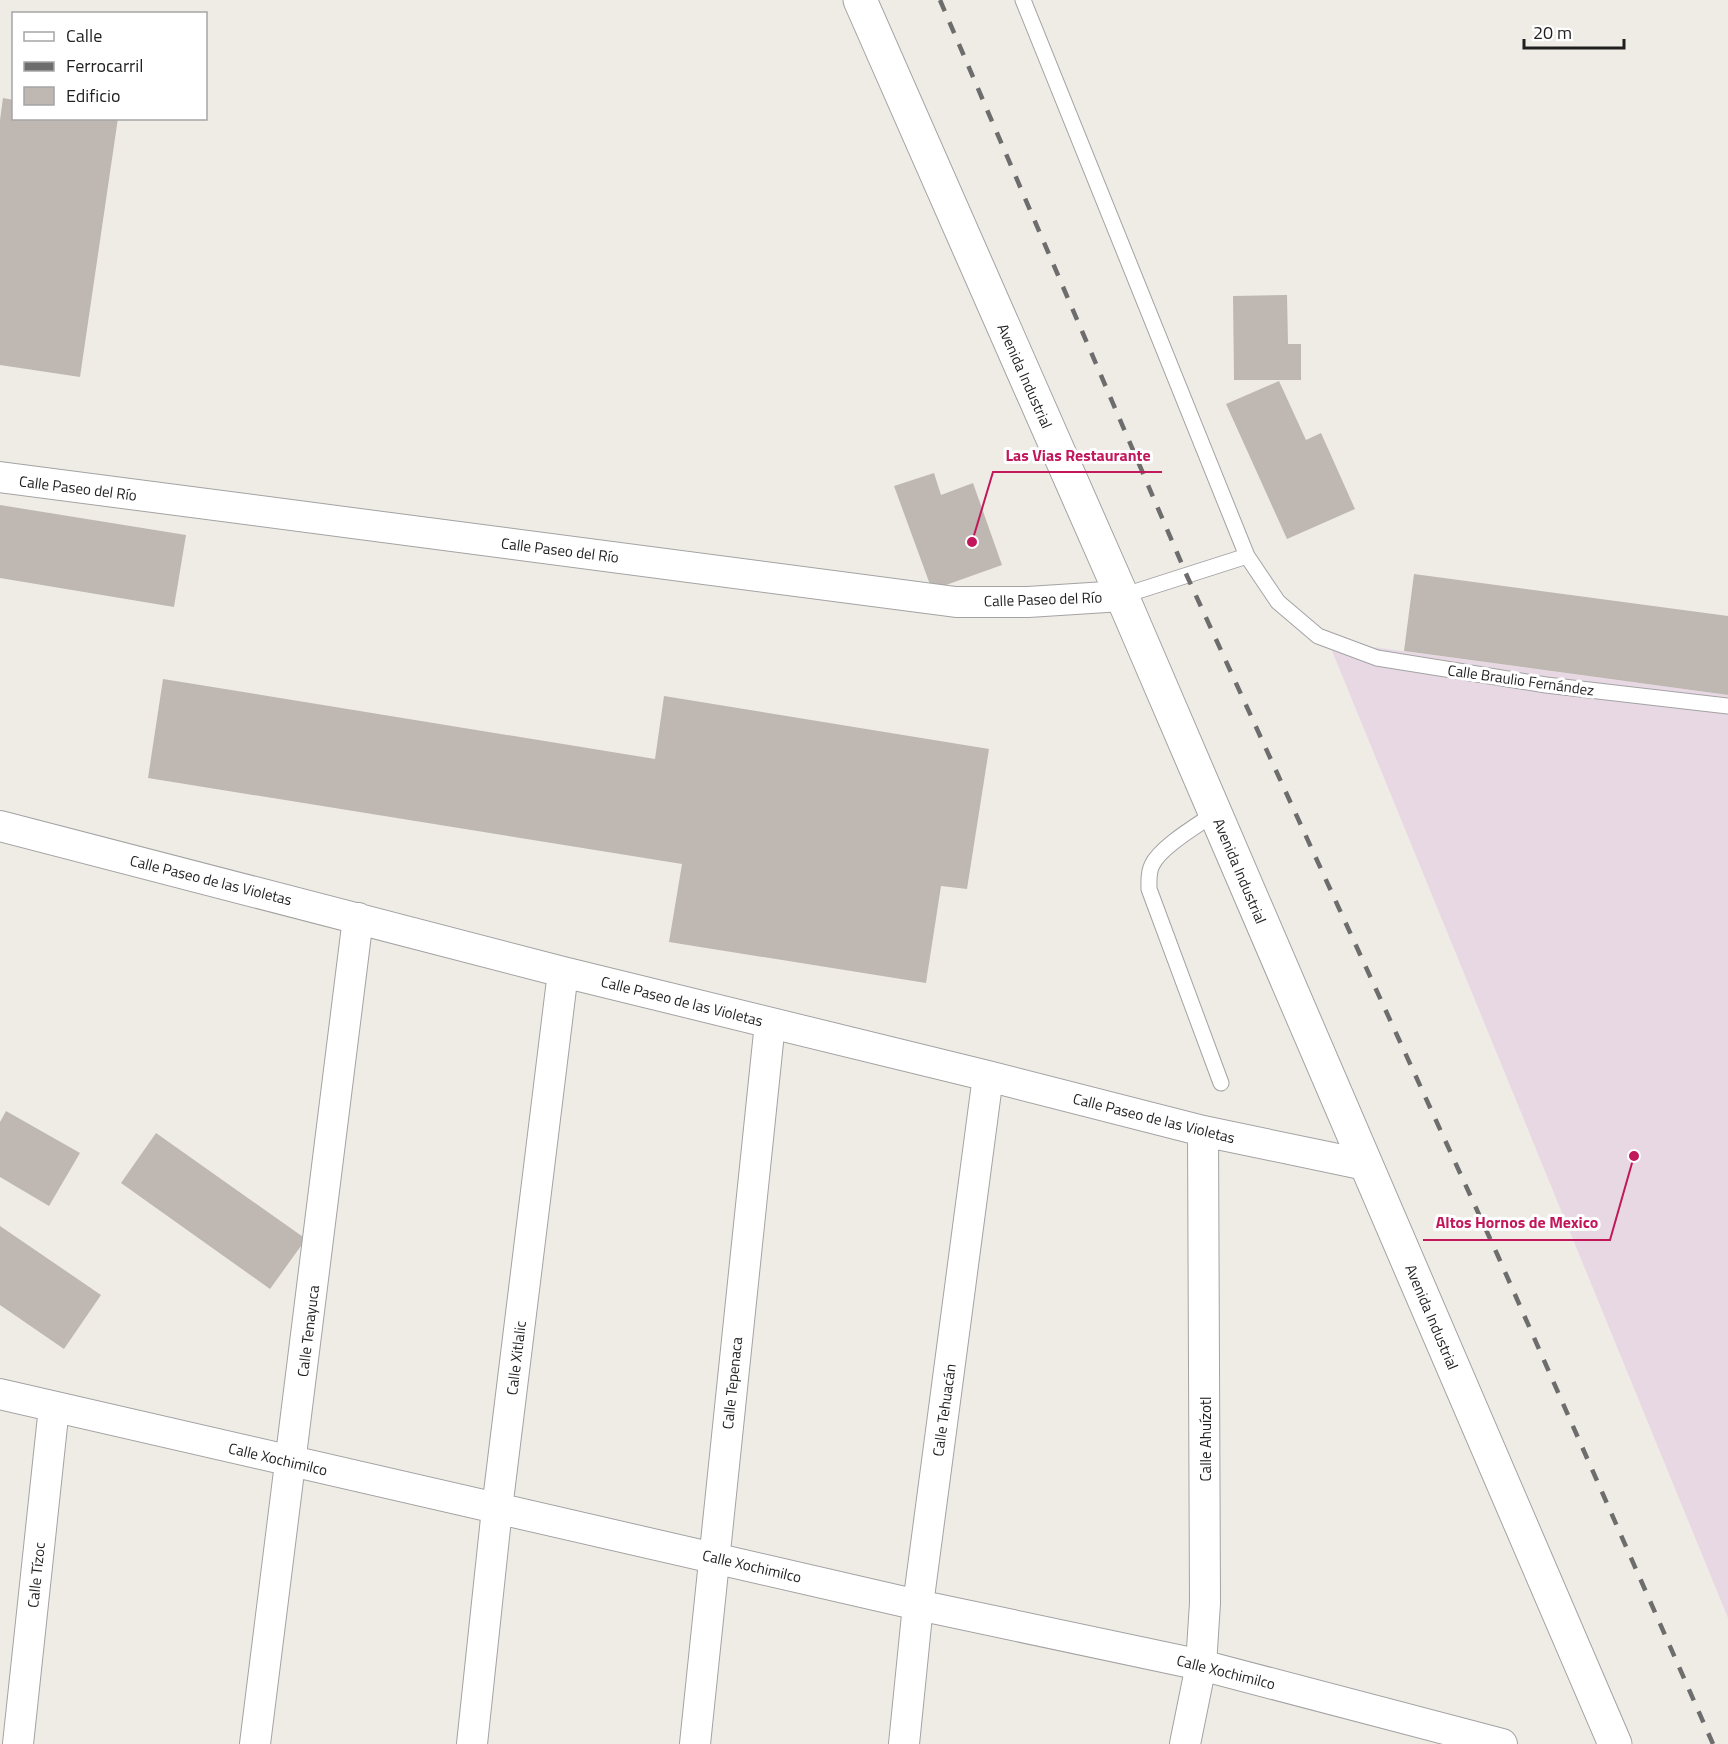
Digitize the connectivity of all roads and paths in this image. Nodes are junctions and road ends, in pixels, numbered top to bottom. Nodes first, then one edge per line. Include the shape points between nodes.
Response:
1 (860, 0) edge
2 (1023, 0) edge
3 (0, 477) edge
4 (1247, 556) junction
5 (1122, 596) junction
6 (1728, 706) edge
7 (1215, 813) junction
8 (0, 826) edge
9 (358, 918) junction
10 (563, 972) junction
11 (770, 1023) junction
12 (988, 1076) junction
13 (1221, 1083) dead end
14 (1203, 1131) junction
15 (1366, 1165) junction
16 (0, 1394) edge
17 (54, 1407) junction
18 (292, 1462) junction
19 (497, 1509) junction
20 (714, 1558) junction
21 (918, 1605) junction
22 (1201, 1665) junction
23 (18, 1744) edge
24 (255, 1744) edge
25 (472, 1744) edge
26 (695, 1744) edge
27 (904, 1744) edge
28 (1185, 1744) edge
29 (1503, 1744) edge
30 (1615, 1744) edge

1 - 5 street, Avenida Industrial
2 - 4 lane, Calle Braulio Fernández
3 - 5 street, Calle Paseo del Río via 956,602
4 - 5 lane
4 - 6 lane, Calle Braulio Fernández via 1278,603 1318,636 1377,658 1546,685
5 - 7 street, Avenida Industrial
7 - 13 lane via 1159,854 1152,865 1149,889
7 - 15 street, Avenida Industrial
8 - 9 street, Calle Paseo de las Violetas
9 - 10 street, Calle Paseo de las Violetas
9 - 18 street, Calle Tenayuca
10 - 11 street, Calle Paseo de las Violetas
10 - 19 street, Calle Xitlalic
11 - 12 street, Calle Paseo de las Violetas
11 - 20 street, Calle Tepenaca
12 - 14 street, Calle Paseo de las Violetas
12 - 21 street, Calle Tehuacán
14 - 15 street, Calle Paseo de las Violetas
14 - 22 street, Calle Ahuízotl via 1206,1603
15 - 30 street, Avenida Industrial
16 - 17 street, Calle Xochimilco
17 - 18 street, Calle Xochimilco
17 - 23 street, Calle Tízoc
18 - 19 street, Calle Xochimilco
18 - 24 street, Calle Tenayuca
19 - 20 street, Calle Xochimilco
19 - 25 street, Calle Xitlalic
20 - 21 street, Calle Xochimilco
20 - 26 street, Calle Tepenaca
21 - 22 street, Calle Xochimilco
21 - 27 street, Calle Tehuacán
22 - 28 street, Calle Ahuízotl
22 - 29 street, Calle Xochimilco

